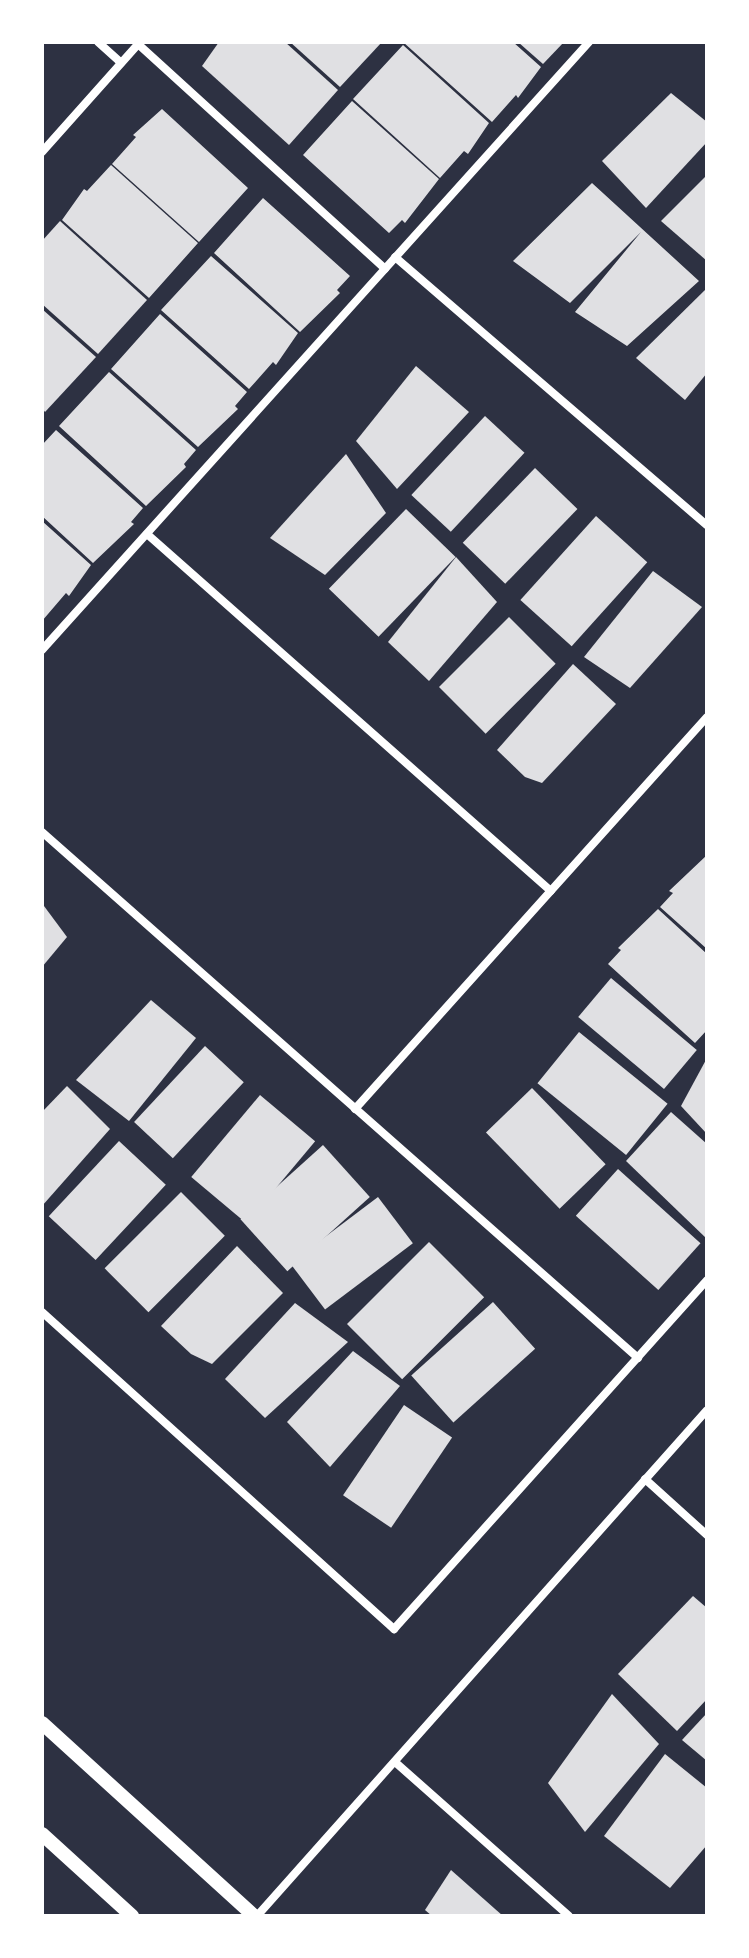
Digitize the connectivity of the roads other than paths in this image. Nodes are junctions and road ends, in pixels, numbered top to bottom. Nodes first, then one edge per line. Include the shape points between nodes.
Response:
1 (98, 42) edge
2 (589, 42) edge
3 (139, 43) edge
4 (121, 63) junction
5 (42, 152) edge
6 (395, 257) junction
7 (385, 269) junction
8 (707, 525) edge
9 (147, 534) junction
10 (42, 650) edge
11 (707, 717) edge
12 (42, 832) edge
13 (551, 891) junction
14 (355, 1109) junction
15 (707, 1280) edge
16 (42, 1312) edge
17 (638, 1358) junction
18 (707, 1410) edge
19 (645, 1479) junction
20 (707, 1535) edge
21 (42, 1723) edge
22 (395, 1762) junction
23 (42, 1834) edge
24 (132, 1916) edge
25 (255, 1916) edge
26 (569, 1916) edge

1 - 4 street
2 - 6 street
3 - 4 street
3 - 7 street
4 - 5 street
6 - 7 street
6 - 8 street
7 - 9 street
9 - 10 street
9 - 13 street
11 - 13 street
12 - 14 street
13 - 14 street
14 - 17 street
15 - 17 street
16 - 17 street via 394,1629
18 - 19 street
19 - 20 street
19 - 22 street
21 - 25 street
22 - 25 street
22 - 26 street
23 - 24 street

